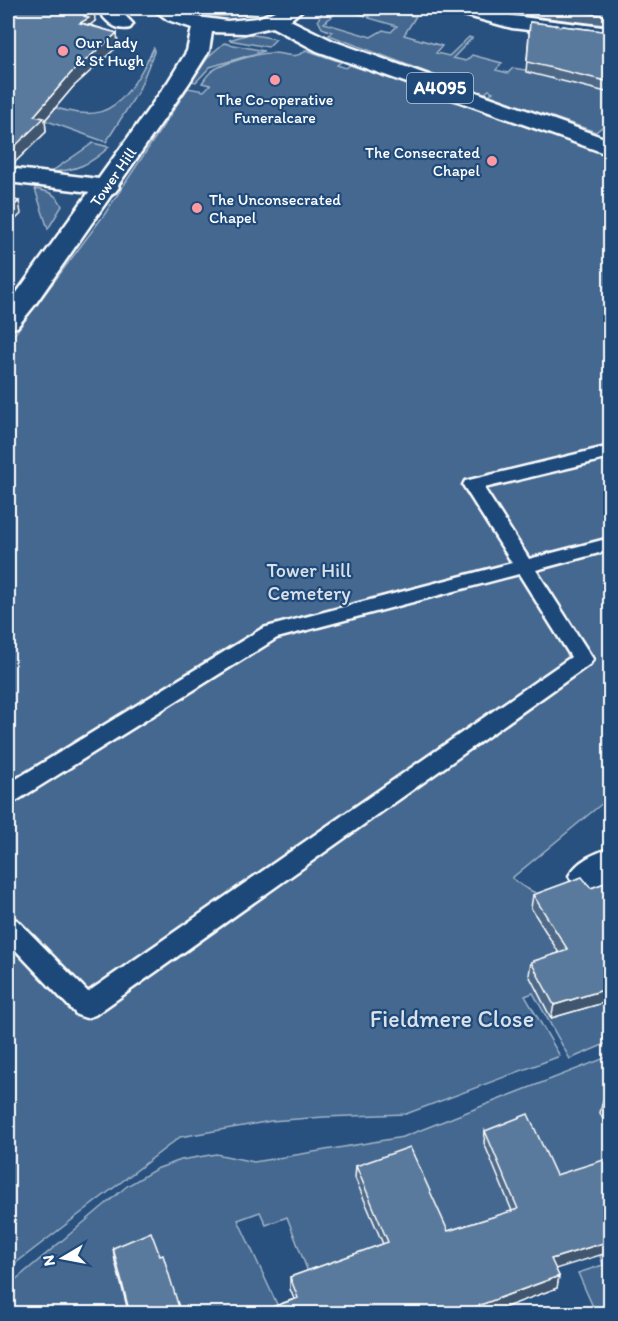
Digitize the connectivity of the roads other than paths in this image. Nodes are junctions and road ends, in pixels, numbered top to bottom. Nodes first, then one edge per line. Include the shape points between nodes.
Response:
1 (107, 8) edge
2 (162, 8) edge
3 (296, 8) edge
4 (460, 8) edge
5 (273, 20) junction
6 (123, 24) dead end
7 (203, 25) junction
8 (610, 34) edge
9 (610, 148) edge
10 (8, 175) edge
11 (107, 187) junction
12 (8, 321) edge
13 (610, 452) edge
14 (610, 544) edge
15 (523, 566) junction
16 (8, 795) edge
17 (8, 927) edge

1 - 6 main road
2 - 7 main road via 172,16
3 - 5 main road
4 - 8 main road via 512,22
5 - 7 main road via 242,27
5 - 9 main road, A4095 via 325,46
7 - 11 main road, Tower Hill via 198,51
10 - 11 main road
11 - 12 main road, Tower Hill
13 - 15 lane via 472,485
14 - 15 lane
15 - 16 lane via 270,633
15 - 17 lane via 582,659 86,1007

